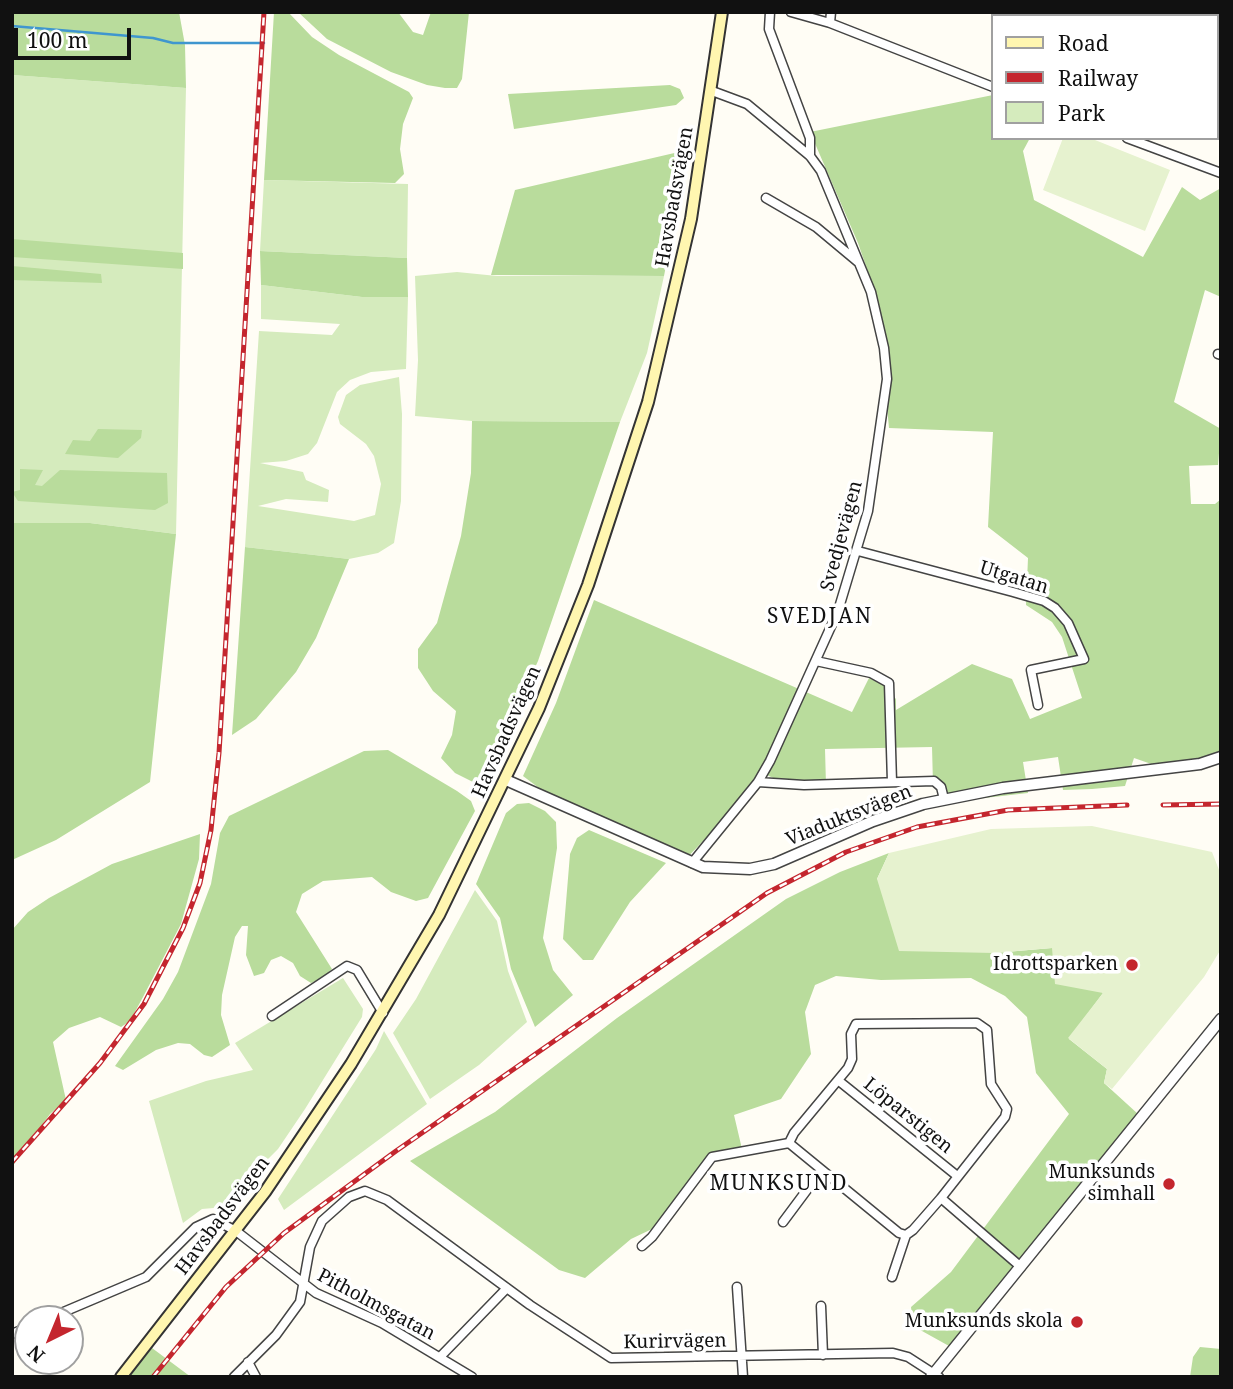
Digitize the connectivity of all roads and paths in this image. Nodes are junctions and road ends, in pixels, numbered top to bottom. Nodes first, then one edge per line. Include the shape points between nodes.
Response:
1 (722, 12) edge
2 (770, 12) edge
3 (791, 12) edge
4 (831, 12) edge
5 (830, 23) junction
6 (992, 87) edge
7 (712, 91) junction
8 (1132, 140) edge
9 (810, 156) junction
10 (1221, 173) edge
11 (766, 198) dead end
12 (861, 264) junction
13 (858, 551) junction
14 (816, 661) junction
15 (1038, 705) dead end
16 (1221, 757) edge
17 (506, 780) junction
18 (758, 782) junction
19 (892, 782) junction
20 (944, 799) junction
21 (692, 863) junction
22 (383, 1013) junction
23 (272, 1016) dead end
24 (1221, 1019) edge
25 (839, 1081) junction
26 (789, 1143) junction
27 (821, 1171) junction
28 (956, 1175) junction
29 (940, 1198) junction
30 (783, 1222) dead end
31 (236, 1231) junction
32 (906, 1235) junction
33 (642, 1246) dead end
34 (1021, 1266) junction
35 (892, 1277) dead end
36 (305, 1286) junction
37 (737, 1287) dead end
38 (507, 1288) junction
39 (80, 1305) edge
40 (821, 1306) dead end
41 (823, 1354) junction
42 (440, 1357) junction
43 (741, 1357) junction
44 (248, 1363) junction
45 (934, 1376) edge
46 (121, 1377) edge
47 (234, 1377) edge
48 (256, 1377) edge
49 (472, 1377) edge
50 (743, 1377) edge

1 - 7 main road, Havsbadsvägen
2 - 9 street, Svedjevägen via 769,29 810,138
3 - 5 street
4 - 5 street
5 - 6 street
7 - 9 street, Svedjevägen via 747,104
7 - 17 main road, Havsbadsvägen via 679,275 632,456 566,641
8 - 10 street
9 - 12 street, Svedjevägen
11 - 12 street via 816,227
12 - 13 street, Svedjevägen via 878,318 887,379
13 - 14 street, Svedjevägen
13 - 15 street, Utgatan via 1013,592 1055,608 1068,623 1084,659 1031,670
14 - 18 street, Svedjevägen
14 - 19 street via 871,673 891,687
16 - 20 street, Viaduktsvägen via 1200,764
17 - 21 street, Viaduktsvägen
17 - 22 main road, Havsbadsvägen via 439,915
18 - 19 street
18 - 21 street, Svedjevägen
19 - 20 street via 934,781 941,786
20 - 21 street, Viaduktsvägen via 873,821 774,864 727,870
22 - 23 street via 353,966 347,966
22 - 31 main road, Havsbadsvägen
24 - 34 street
25 - 26 street
25 - 28 street, Löparstigen
25 - 28 street via 852,1059 851,1034 856,1024 985,1026 991,1084 1007,1109
26 - 27 street
26 - 33 street via 714,1156
27 - 30 street
27 - 32 street
28 - 29 street
29 - 32 street
29 - 34 street
31 - 36 street, Pitholmsgatan
31 - 39 street via 221,1221 206,1221 146,1277
31 - 46 main road, Havsbadsvägen
32 - 35 street
34 - 45 street
36 - 38 street, Kurirvägen via 314,1234 322,1221 349,1197 365,1191 387,1200
36 - 42 street, Pitholmsgatan
36 - 44 street via 289,1319
37 - 43 street
38 - 42 street
38 - 43 street, Kurirvägen via 611,1358
40 - 41 street
41 - 43 street, Kurirvägen
41 - 45 street, Kurirvägen via 901,1354
42 - 49 street, Pitholmsgatan
43 - 50 street
44 - 47 street
44 - 48 street

